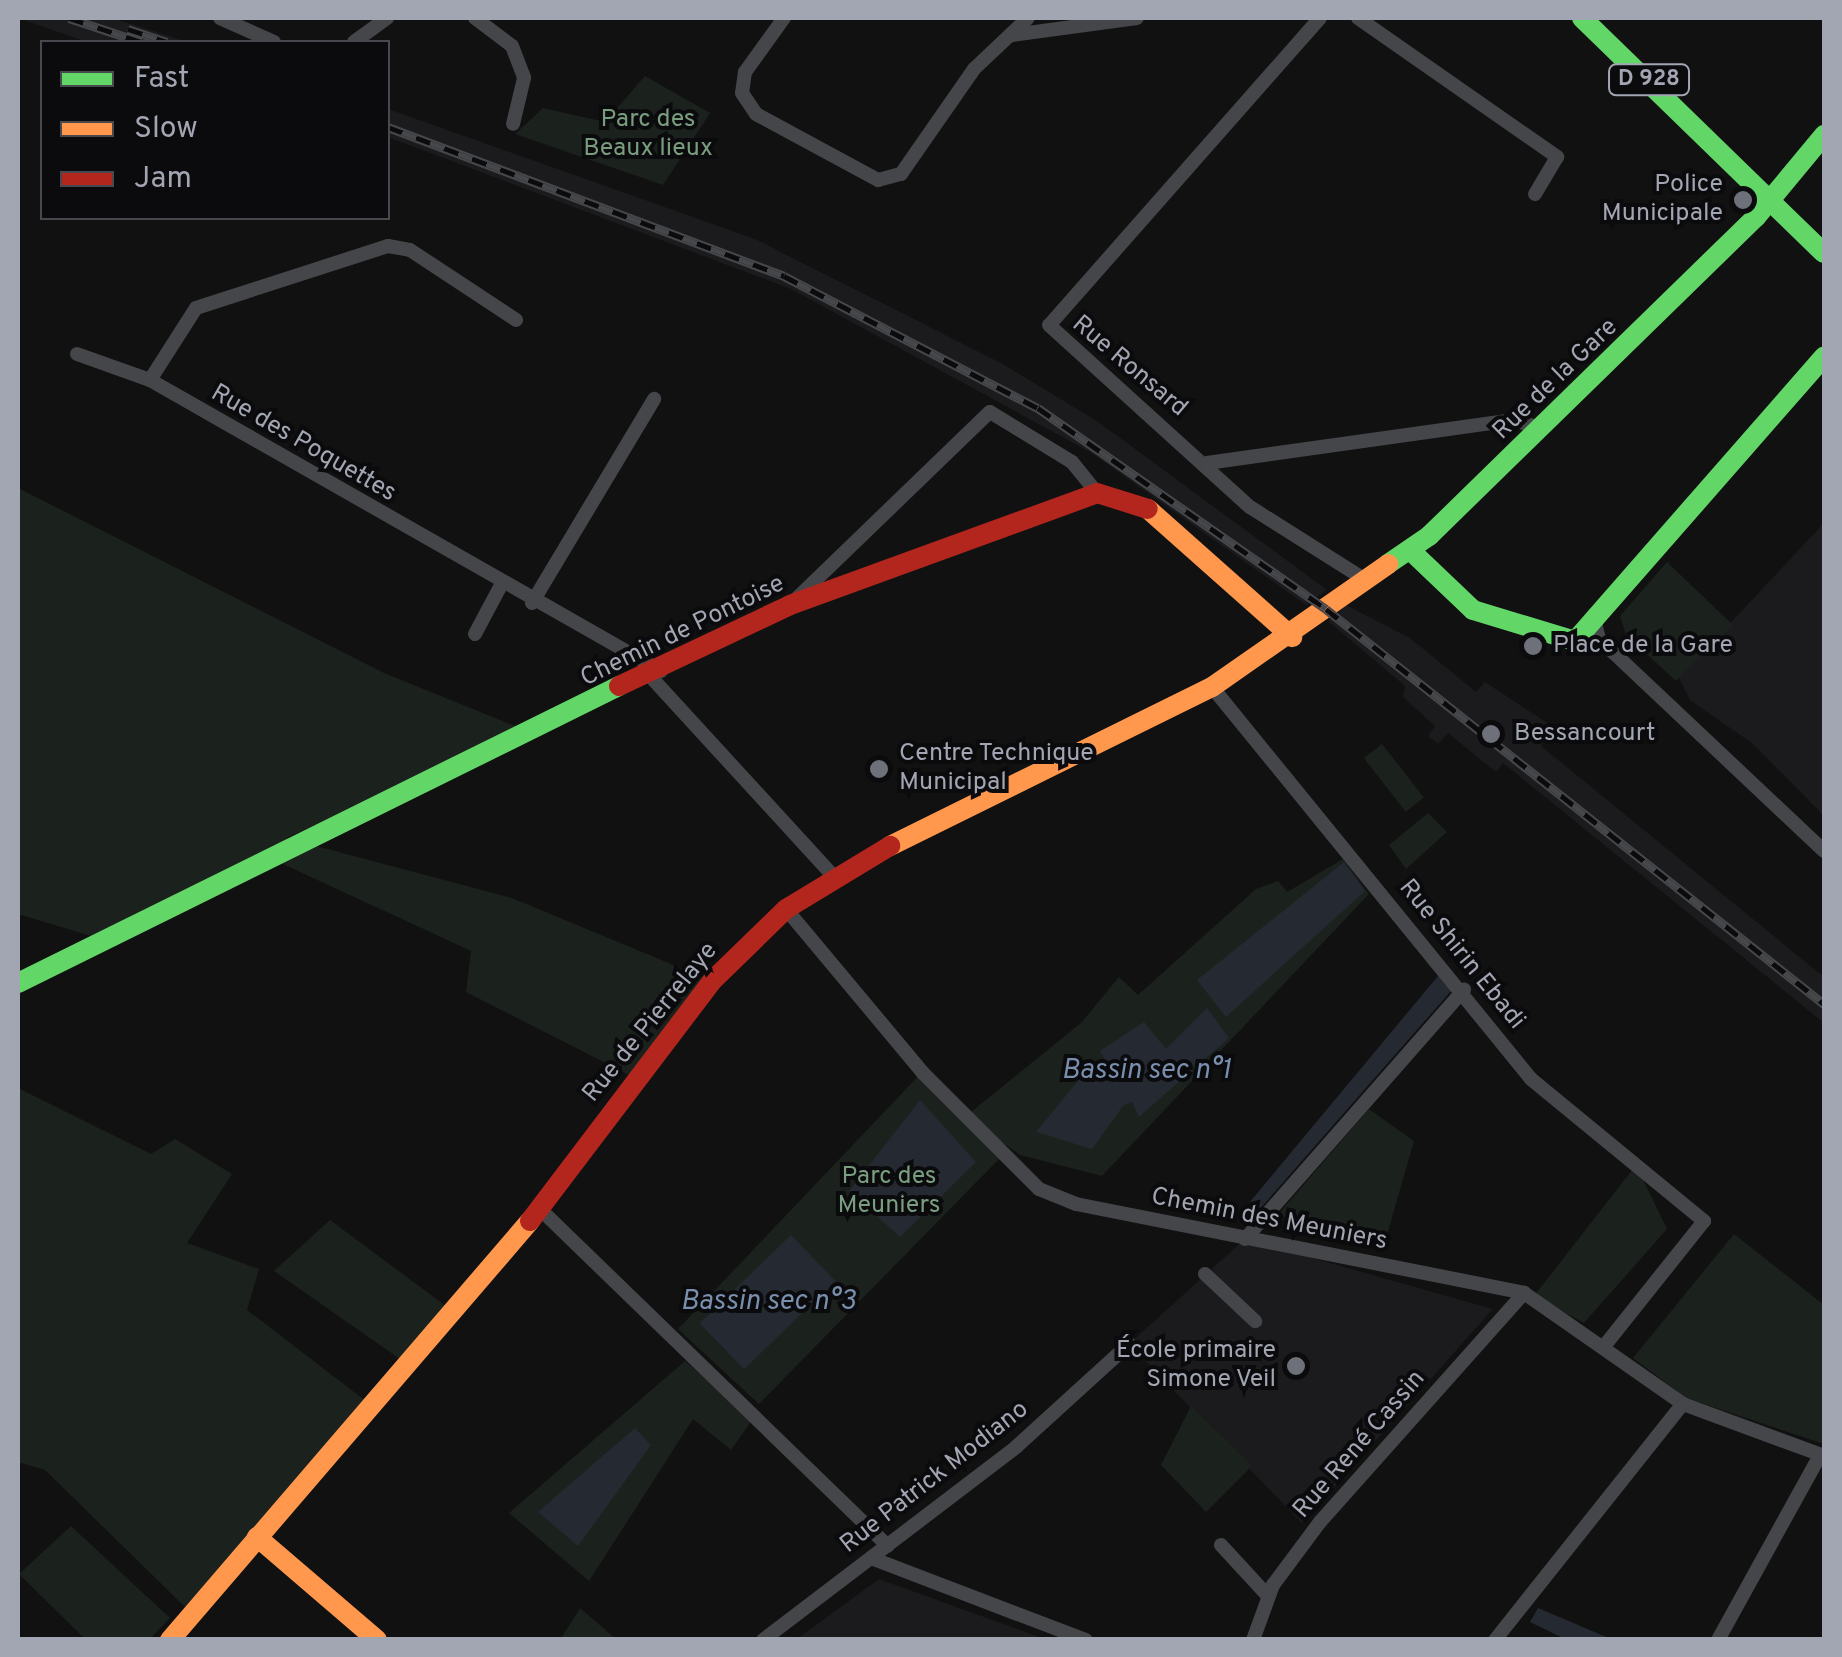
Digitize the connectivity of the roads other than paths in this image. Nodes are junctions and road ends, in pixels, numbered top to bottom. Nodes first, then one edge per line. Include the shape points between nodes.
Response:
1 (220, 18) edge
2 (386, 18) edge
3 (475, 18) edge
4 (784, 18) edge
5 (1028, 18) edge
6 (1136, 18) edge
7 (1320, 18) edge
8 (1358, 18) edge
9 (1590, 21) edge
10 (1011, 35) junction
11 (270, 40) edge
12 (357, 40) edge
13 (513, 124) dead end
14 (1824, 135) edge
15 (1534, 194) dead end
16 (1770, 200) junction
17 (1824, 253) edge
18 (516, 320) dead end
19 (76, 354) dead end
20 (1824, 357) edge
21 (150, 380) junction
22 (654, 399) dead end
23 (1544, 429) junction
24 (1208, 463) junction
25 (1097, 493) junction
26 (1410, 550) junction
27 (1364, 580) junction
28 (500, 586) junction
29 (532, 603) junction
30 (790, 606) junction
31 (1596, 623) junction
32 (475, 634) dead end
33 (1292, 636) junction
34 (656, 674) junction
35 (1212, 687) junction
36 (1820, 847) edge
37 (834, 877) junction
38 (786, 908) junction
39 (18, 983) edge
40 (1464, 990) junction
41 (540, 1209) junction
42 (1244, 1238) junction
43 (1205, 1274) dead end
44 (1524, 1293) junction
45 (1254, 1321) dead end
46 (1130, 1344) dead end
47 (1605, 1344) junction
48 (1683, 1404) junction
49 (1822, 1455) edge
50 (257, 1537) junction
51 (1221, 1545) dead end
52 (888, 1546) junction
53 (871, 1558) junction
54 (1268, 1596) junction
55 (170, 1640) edge
56 (377, 1640) edge
57 (764, 1640) edge
58 (1086, 1640) edge
59 (1253, 1640) edge
60 (1495, 1640) edge
61 (1718, 1640) edge

1 - 11 street
2 - 12 street
3 - 13 street via 512,46 524,78
4 - 10 street via 745,72 742,94 756,114 878,180 901,174 974,69
5 - 10 street
6 - 10 street
7 - 24 street, Rue Ronsard via 1049,325 1053,336
8 - 15 street via 1557,156
9 - 16 main road, D 928
14 - 16 main road, Rue de la Gare
16 - 17 main road, D 928
16 - 23 main road, Rue de la Gare
18 - 21 street via 410,250 388,246 196,308
19 - 21 street, Rue des Poquettes
20 - 31 main road
21 - 28 street, Rue des Poquettes
22 - 29 street
23 - 24 street via 1514,420
23 - 26 main road, Rue de la Gare
24 - 27 street, Rue Ronsard via 1250,507
25 - 30 main road, Chemin de Pontoise
25 - 30 street via 1072,462 990,412
25 - 33 main road via 1155,510
26 - 27 main road, Rue de la Gare
26 - 31 main road via 1474,610 1566,641
27 - 33 main road, Rue de Pierrelaye
28 - 29 street, Rue des Poquettes
28 - 32 street
29 - 34 street, Rue des Poquettes
30 - 34 main road, Chemin de Pontoise
31 - 36 street via 1599,638
33 - 35 main road, Rue de Pierrelaye
34 - 37 street, Rue des Poquettes
34 - 39 main road, Chemin de Pontoise via 300,836
35 - 37 main road, Rue de Pierrelaye
35 - 40 street, Rue Shirin Ebadi
37 - 38 main road, Rue de Pierrelaye
38 - 41 main road, Rue de Pierrelaye via 712,981
38 - 42 street, Chemin des Meuniers via 923,1072 1039,1189
40 - 42 street
40 - 47 street, Rue Shirin Ebadi via 1530,1079 1704,1221
41 - 50 main road, Rue de Pierrelaye
41 - 52 street
42 - 44 street, Chemin des Meuniers
43 - 45 street
44 - 47 street, Chemin des Meuniers
44 - 54 street, Rue René Cassin via 1320,1522
46 - 52 street, Rue Patrick Modiano
47 - 48 street, Chemin des Meuniers
48 - 49 street, Chemin des Meuniers
48 - 60 street
49 - 61 street
50 - 55 main road, Rue de Pierrelaye
50 - 56 main road
51 - 54 street
52 - 53 street, Rue Patrick Modiano
53 - 57 street, Rue Patrick Modiano
53 - 58 street
54 - 59 street, Rue René Cassin

